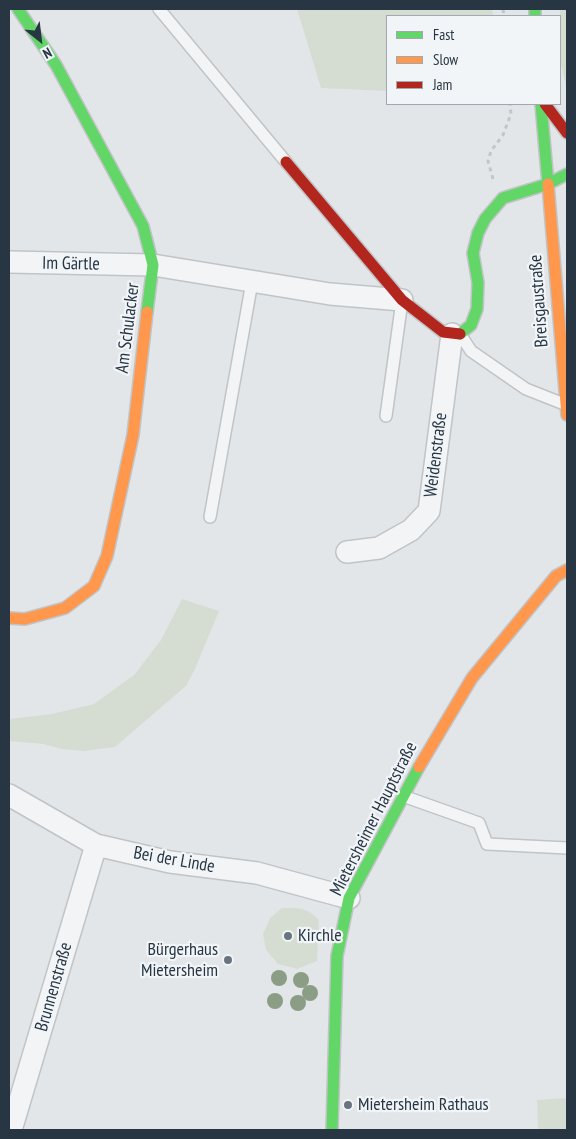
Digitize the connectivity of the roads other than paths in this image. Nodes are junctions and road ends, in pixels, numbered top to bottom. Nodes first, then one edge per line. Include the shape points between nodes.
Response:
1 (18, 9) edge
2 (159, 9) edge
3 (541, 105) edge
4 (546, 105) edge
5 (567, 134) edge
6 (286, 162) joint
7 (567, 174) edge
8 (548, 184) junction
9 (561, 190) dead end
10 (567, 252) edge
11 (9, 262) edge
12 (153, 265) junction
13 (554, 274) junction
14 (252, 282) junction
15 (402, 300) junction
16 (456, 334) junction
17 (566, 410) edge
18 (386, 416) dead end
19 (210, 517) dead end
20 (346, 552) dead end
21 (567, 570) edge
22 (9, 618) edge
23 (9, 795) edge
24 (403, 796) junction
25 (96, 845) junction
26 (567, 848) edge
27 (349, 898) junction
28 (11, 1130) edge
29 (332, 1130) edge

1 - 12 street, Am Schulacker via 56,65 143,226
2 - 6 lane
3 - 8 street, Breisgaustraße
4 - 5 street
6 - 15 street
7 - 8 street
8 - 9 street
8 - 13 street, Breisgaustraße
8 - 16 street, Weidenstraße via 503,198 485,219 473,253 478,283 477,309 471,324
10 - 13 street
11 - 12 street, Im Gärtle
12 - 14 street, Im Gärtle
12 - 22 street, Am Schulacker via 133,435 107,556 94,586 65,608 25,618
13 - 17 street, Breisgaustraße
14 - 15 street, Im Gärtle via 330,294
14 - 19 lane
15 - 16 street via 443,332
15 - 18 lane
16 - 17 lane via 471,351 526,389
16 - 20 street, Weidenstraße via 429,511 410,530 379,548
21 - 24 street, Mietersheimer Hauptstraße via 556,576 472,678
23 - 25 street, Bei der Linde
24 - 26 lane via 479,823 487,844
24 - 27 street, Mietersheimer Hauptstraße
25 - 27 street, Bei der Linde via 170,862 258,873
25 - 28 street, Brunnenstraße
27 - 29 street, Mietersheimer Hauptstraße via 337,956

